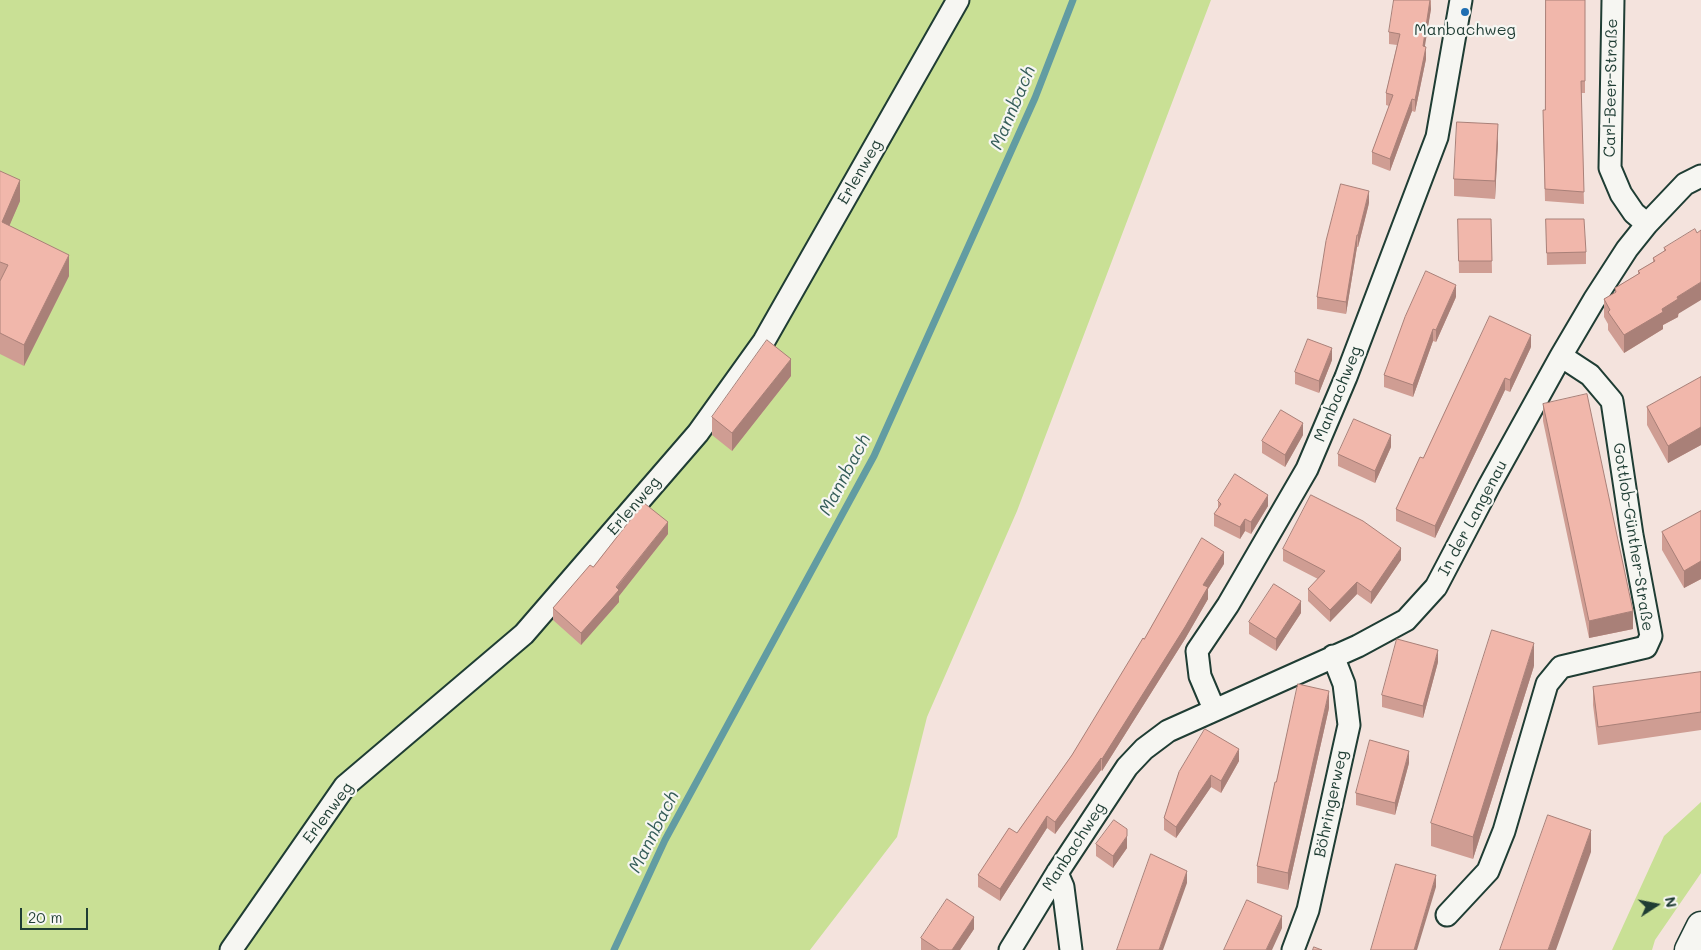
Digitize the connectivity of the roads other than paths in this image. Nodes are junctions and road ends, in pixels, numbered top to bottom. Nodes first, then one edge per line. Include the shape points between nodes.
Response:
1 (958, 0) edge
2 (1460, 0) edge
3 (1613, 0) edge
4 (1701, 176) edge
5 (1648, 224) junction
6 (1561, 356) junction
7 (1333, 656) junction
8 (1214, 709) junction
9 (1144, 749) joint
10 (1057, 873) junction
11 (1447, 915) dead end
12 (1701, 926) edge
13 (231, 950) edge
14 (1010, 950) edge
15 (1071, 950) edge
16 (1293, 950) edge
17 (1689, 950) edge

1 - 13 street, Erlenweg via 764,341 698,433 524,634 345,786
2 - 8 street, Manbachweg via 1437,137 1346,377 1307,469 1228,605 1197,651 1200,676
3 - 5 street, Carl-Beer-Straße via 1610,168 1620,194 1634,213
4 - 5 street, In der Langenau via 1685,184
5 - 6 street, In der Langenau via 1622,256
6 - 7 street, In der Langenau via 1436,587 1406,620
6 - 11 street, Gottlob-Günther-Straße via 1590,374 1612,401 1651,636 1646,647 1561,667 1547,684 1504,830 1488,871
7 - 8 street, In der Langenau
7 - 16 street, Böhringerweg via 1344,684 1348,725 1308,910
8 - 9 street, In der Langenau via 1168,730
9 - 10 street, Manbachweg via 1127,767
10 - 14 street, Manbachweg
10 - 15 street via 1063,886
12 - 17 main road

